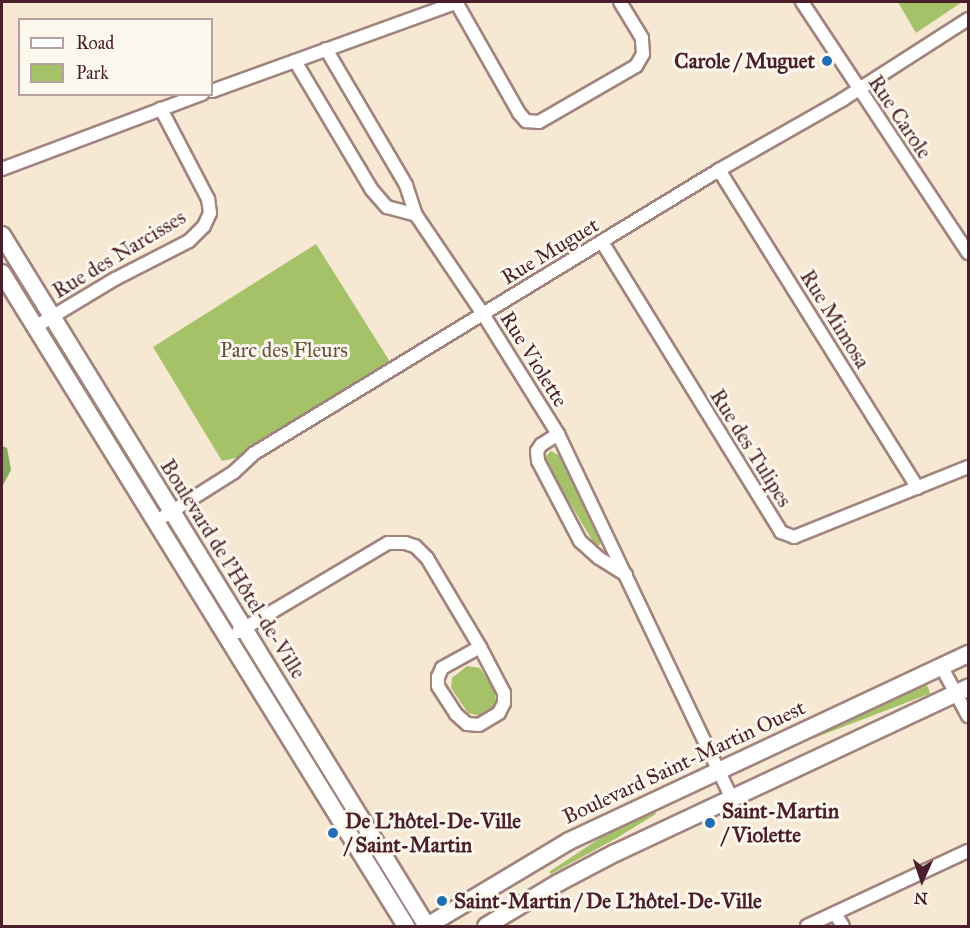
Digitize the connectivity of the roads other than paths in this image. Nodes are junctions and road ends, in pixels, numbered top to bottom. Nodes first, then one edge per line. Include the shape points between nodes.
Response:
1 (457, 2) edge
2 (620, 2) edge
3 (801, 2) edge
4 (969, 19) edge
5 (326, 49) junction
6 (295, 61) junction
7 (858, 90) junction
8 (213, 91) edge
9 (197, 96) edge
10 (161, 109) junction
11 (2, 169) edge
12 (719, 170) junction
13 (416, 215) junction
14 (2, 235) edge
15 (602, 242) junction
16 (969, 253) edge
17 (2, 273) edge
18 (483, 314) junction
19 (52, 317) junction
20 (35, 327) junction
21 (558, 434) junction
22 (969, 467) edge
23 (918, 488) junction
24 (172, 511) junction
25 (155, 522) junction
26 (626, 575) junction
27 (244, 628) junction
28 (227, 638) junction
29 (480, 647) junction
30 (969, 654) edge
31 (941, 666) junction
32 (962, 691) edge
33 (969, 716) edge
34 (718, 769) junction
35 (732, 798) junction
36 (969, 851) edge
37 (835, 914) junction
38 (406, 927) edge
39 (427, 927) edge
40 (486, 927) edge
41 (807, 927) edge
42 (843, 927) edge

1 - 2 street via 519,113 525,121 539,122 636,66 644,54 642,38
1 - 5 street
3 - 7 street, Rue Carole
4 - 7 street, Rue Muguet
5 - 6 street
5 - 13 street, Rue Violette via 406,184
6 - 8 street
6 - 13 street via 372,190 387,207
7 - 12 street, Rue Muguet
7 - 16 street, Rue Carole
9 - 10 street
10 - 11 street
10 - 19 street, Rue des Narcisses via 207,199 210,213 204,226 189,241
12 - 15 street, Rue Muguet
12 - 23 street, Rue Mimosa
13 - 18 street, Rue Violette
14 - 19 street, Boulevard de l'Hôtel-de-Ville
15 - 18 street, Rue Muguet
15 - 23 street, Rue des Tulipes via 781,532 794,537
17 - 20 street, Boulevard de l'Hôtel-de-Ville
18 - 21 street, Rue Violette
18 - 24 street, Rue Muguet via 253,454 234,472
19 - 20 street, Rue des Narcisses
19 - 24 street, Boulevard de l'Hôtel-de-Ville
20 - 25 street, Boulevard de l'Hôtel-de-Ville
21 - 26 street, Rue Violette
21 - 26 street, Rue Violette via 541,445 538,461 580,541
22 - 23 street, Rue des Tulipes
24 - 25 street, Rue Muguet
24 - 27 street, Boulevard de l'Hôtel-de-Ville
25 - 28 street, Boulevard de l'Hôtel-de-Ville
26 - 34 street, Rue Violette
27 - 28 street
27 - 29 street via 388,543 405,543 415,546 427,558
27 - 39 street, Boulevard de l'Hôtel-de-Ville
28 - 38 street, Boulevard de l'Hôtel-de-Ville
29 - 29 street via 442,668 438,677 438,686 467,724 479,725 499,713 504,703 504,693
30 - 31 street, Boulevard Saint-Martin Ouest
31 - 32 street
31 - 34 street, Boulevard Saint-Martin Ouest
32 - 33 street
32 - 35 street
34 - 35 street, Rue Violette
34 - 39 street, Boulevard Saint-Martin Ouest via 562,844
35 - 40 street via 579,871
36 - 37 street
37 - 41 street
37 - 42 street

